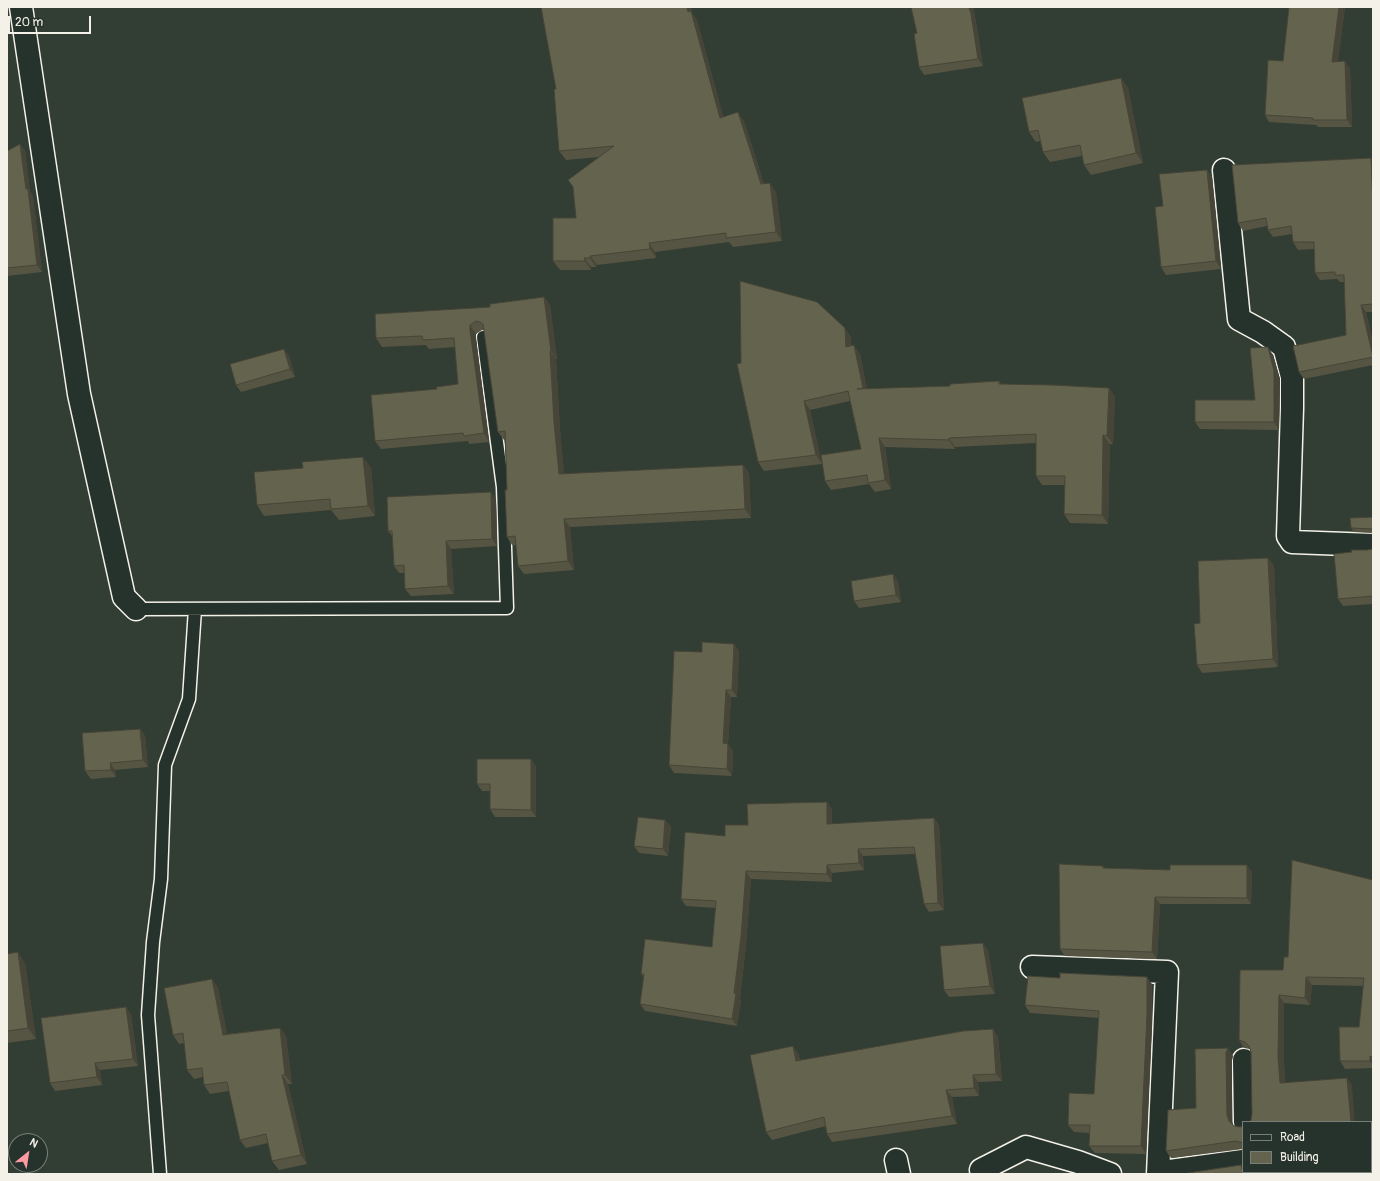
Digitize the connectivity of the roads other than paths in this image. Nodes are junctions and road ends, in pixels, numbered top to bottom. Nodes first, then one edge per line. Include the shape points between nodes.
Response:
1 (21, 7) edge
2 (1224, 170) dead end
3 (483, 337) edge
4 (1373, 545) edge
5 (136, 608) joint
6 (195, 608) junction
7 (1032, 967) dead end
8 (1244, 1060) dead end
9 (1245, 1121) edge
10 (1242, 1161) edge
11 (981, 1170) dead end
12 (160, 1174) edge
13 (1110, 1174) edge
14 (1158, 1174) edge
15 (1166, 1174) edge

1 - 5 street via 79,394 124,597
2 - 4 street via 1239,319 1284,347 1292,378 1288,536 1292,542
3 - 6 lane via 503,487 507,608
5 - 6 lane
6 - 12 lane via 189,699 165,765 161,879 148,1014
7 - 14 street via 1167,972
8 - 9 street
10 - 15 street via 1170,1171
11 - 13 street via 1026,1147

